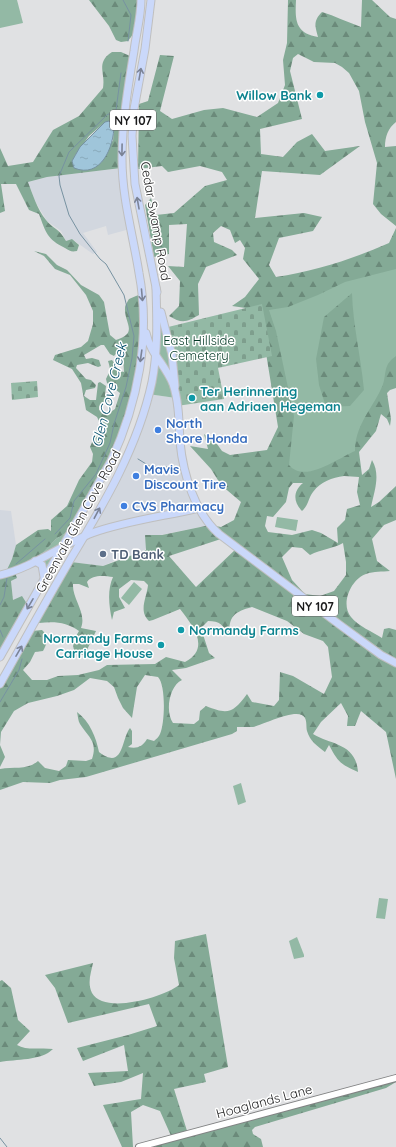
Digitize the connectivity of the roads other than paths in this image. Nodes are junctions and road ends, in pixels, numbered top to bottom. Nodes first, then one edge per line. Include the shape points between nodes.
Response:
1 (141, 0) edge
2 (151, 0) edge
3 (156, 288) junction
4 (144, 317) junction
5 (155, 356) junction
6 (172, 360) junction
7 (161, 363) junction
8 (152, 381) junction
9 (172, 381) junction
10 (176, 398) junction
11 (199, 508) junction
12 (85, 536) junction
13 (63, 546) junction
14 (34, 561) junction
15 (0, 575) edge
16 (44, 580) junction
17 (0, 657) edge
18 (396, 663) edge
19 (0, 684) edge
20 (396, 1078) edge
21 (139, 1147) edge

1 -> 4 main road, Cedar Swamp Road / NY 107 via 123,121 122,160 123,183 140,274
3 -> 2 main road, Cedar Swamp Road / NY 107 via 135,184 132,136
3 - 5 main road, Greenvale Glen Cove Road
3 - 6 main road, Cedar Swamp Road / NY 107
4 - 5 main road, NY 107 via 147,323 147,339
4 -> 13 main road, Greenvale Glen Cove Road via 136,386 123,433
5 - 7 main road, Cedar Swamp Road / NY 107
5 - 8 main road, Greenvale Glen Cove Road
6 - 7 main road via 168,364
6 - 10 main road, Cedar Swamp Road / NY 107
7 - 9 main road, Cedar Swamp Road / NY 107
8 - 9 main road via 161,375
12 -> 8 main road, Greenvale Glen Cove Road via 131,449
9 - 10 main road, Cedar Swamp Road / NY 107
10 - 11 main road, Cedar Swamp Road / NY 107 via 184,462
11 - 12 main road via 112,527
11 - 18 main road, Cedar Swamp Road / NY 107 via 204,519 219,534 346,630
12 - 13 main road
19 -> 12 main road, Greenvale Glen Cove Road
13 - 14 main road
13 - 16 main road, Greenvale Glen Cove Road
14 - 15 main road
14 - 16 main road via 41,563 44,568
16 -> 17 main road, Greenvale Glen Cove Road
20 - 21 street, Hoaglands Lane

